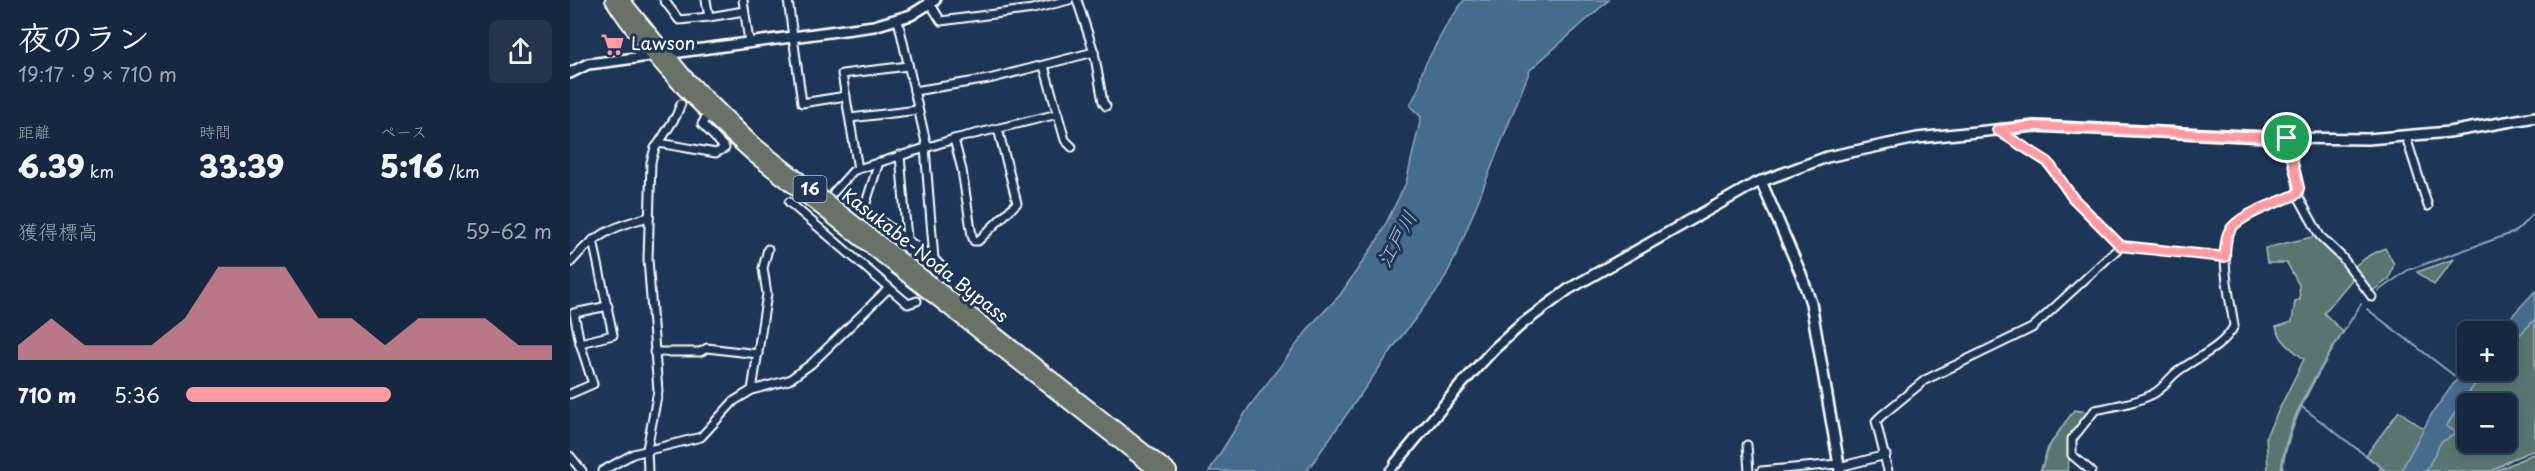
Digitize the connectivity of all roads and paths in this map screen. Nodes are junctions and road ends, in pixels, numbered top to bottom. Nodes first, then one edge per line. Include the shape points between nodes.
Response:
1 (612, 0) edge
2 (623, 0) edge
3 (664, 0) edge
4 (706, 0) edge
5 (742, 0) edge
6 (788, 0) edge
7 (1028, 0) edge
8 (1069, 0) edge
9 (1077, 0) edge
10 (931, 1) edge
11 (1034, 9) junction
12 (744, 12) junction
13 (709, 17) junction
14 (898, 20) junction
15 (794, 37) junction
16 (749, 42) junction
17 (1094, 52) junction
18 (660, 55) junction
19 (908, 66) junction
20 (1044, 66) junction
21 (572, 70) edge
22 (914, 91) junction
23 (846, 96) junction
24 (681, 104) dead end
25 (1106, 106) dead end
26 (918, 110) junction
27 (708, 114) junction
28 (1058, 114) junction
29 (2535, 117) edge
30 (850, 118) junction
31 (998, 129) junction
32 (1997, 130) junction
33 (2406, 137) junction
34 (2287, 138) junction
35 (954, 139) junction
36 (659, 143) junction
37 (1072, 147) dead end
38 (926, 148) junction
39 (900, 155) junction
40 (879, 162) junction
41 (858, 169) junction
42 (1761, 181) junction
43 (834, 192) dead end
44 (2297, 194) junction
45 (789, 202) dead end
46 (2428, 207) dead end
47 (648, 217) junction
48 (906, 239) junction
49 (593, 240) junction
50 (2121, 246) junction
51 (768, 249) dead end
52 (2225, 257) junction
53 (934, 259) junction
54 (570, 263) edge
55 (940, 277) dead end
56 (889, 288) junction
57 (2372, 297) dead end
58 (917, 301) dead end
59 (608, 306) junction
60 (963, 315) junction
61 (580, 343) junction
62 (654, 352) junction
63 (758, 354) junction
64 (752, 390) junction
65 (570, 394) edge
66 (1747, 445) dead end
67 (647, 449) junction
68 (1886, 455) junction
69 (570, 456) edge
70 (1396, 463) joint
71 (1839, 467) edge
72 (582, 471) edge
73 (602, 471) edge
74 (648, 471) edge
75 (1156, 471) edge
76 (1170, 471) edge
77 (1389, 471) edge
78 (1749, 471) edge
79 (1761, 471) edge
80 (1888, 471) edge
81 (2091, 471) edge

1 - 18 highway, Kasukabe-Noda Bypass / 16
2 - 18 highway, Kasukabe-Noda Bypass / 16
3 - 13 street via 679,20
4 - 13 street
5 - 12 street
6 - 15 street
7 - 11 street
8 - 11 street
9 - 17 street
10 - 11 street via 941,21
10 - 14 street
12 - 13 street
12 - 16 street
14 - 15 street
14 - 19 street
15 - 16 street
15 - 23 street via 802,103
16 - 18 street
17 - 20 street
17 - 25 street
18 - 21 street
18 - 27 highway, Kasukabe-Noda Bypass / 16
18 - 60 highway, Kasukabe-Noda Bypass / 16 via 770,157
19 - 22 street
19 - 23 street via 842,74
20 - 22 street
20 - 28 street
22 - 26 street
23 - 30 street
24 - 36 street
26 - 30 street
26 - 38 street
27 - 36 street via 702,124 725,148 716,153
27 - 60 highway, Kasukabe-Noda Bypass / 16 via 754,156
28 - 31 street
28 - 37 street via 1065,140
29 - 33 street
30 - 41 street
31 - 35 street
31 - 35 street via 1017,204 978,241 972,236
32 - 34 street via 2052,126
32 - 42 street via 1917,138 1842,152
32 - 50 street via 2048,162 2073,198
33 - 34 street
33 - 46 street
34 - 44 street via 2299,188
35 - 38 street
36 - 47 street via 651,162
38 - 39 street
38 - 53 street
39 - 40 street
39 - 48 street
40 - 41 street
40 - 48 street via 864,209
41 - 43 street
42 - 70 street via 1569,289 1522,324 1459,387
42 - 71 street via 1811,303
44 - 52 street via 2235,224 2228,233
44 - 57 street via 2320,236 2342,257
45 - 56 street
47 - 49 street via 621,224
47 - 62 street
48 - 53 street
49 - 54 street
49 - 59 street
50 - 52 street
50 - 68 street via 2032,328 1925,380 1896,403 1876,421
51 - 63 street via 764,268 767,294
52 - 81 street via 2232,332 2175,373 2154,394 2095,410 2071,447 2072,455
53 - 55 street via 944,269
56 - 58 street via 908,304
56 - 64 street via 805,369 789,380
59 - 61 street via 613,335
59 - 61 street via 574,313
60 - 75 highway, Kasukabe-Noda Bypass / 16
60 - 76 highway, Kasukabe-Noda Bypass / 16
61 - 65 street via 593,384
62 - 63 street via 700,352 707,348
62 - 67 street via 657,401
63 - 64 street
64 - 67 street via 734,401 701,436
66 - 78 street
67 - 73 street
67 - 74 street
68 - 71 street
68 - 80 street
69 - 72 street
70 - 77 street
71 - 79 street

